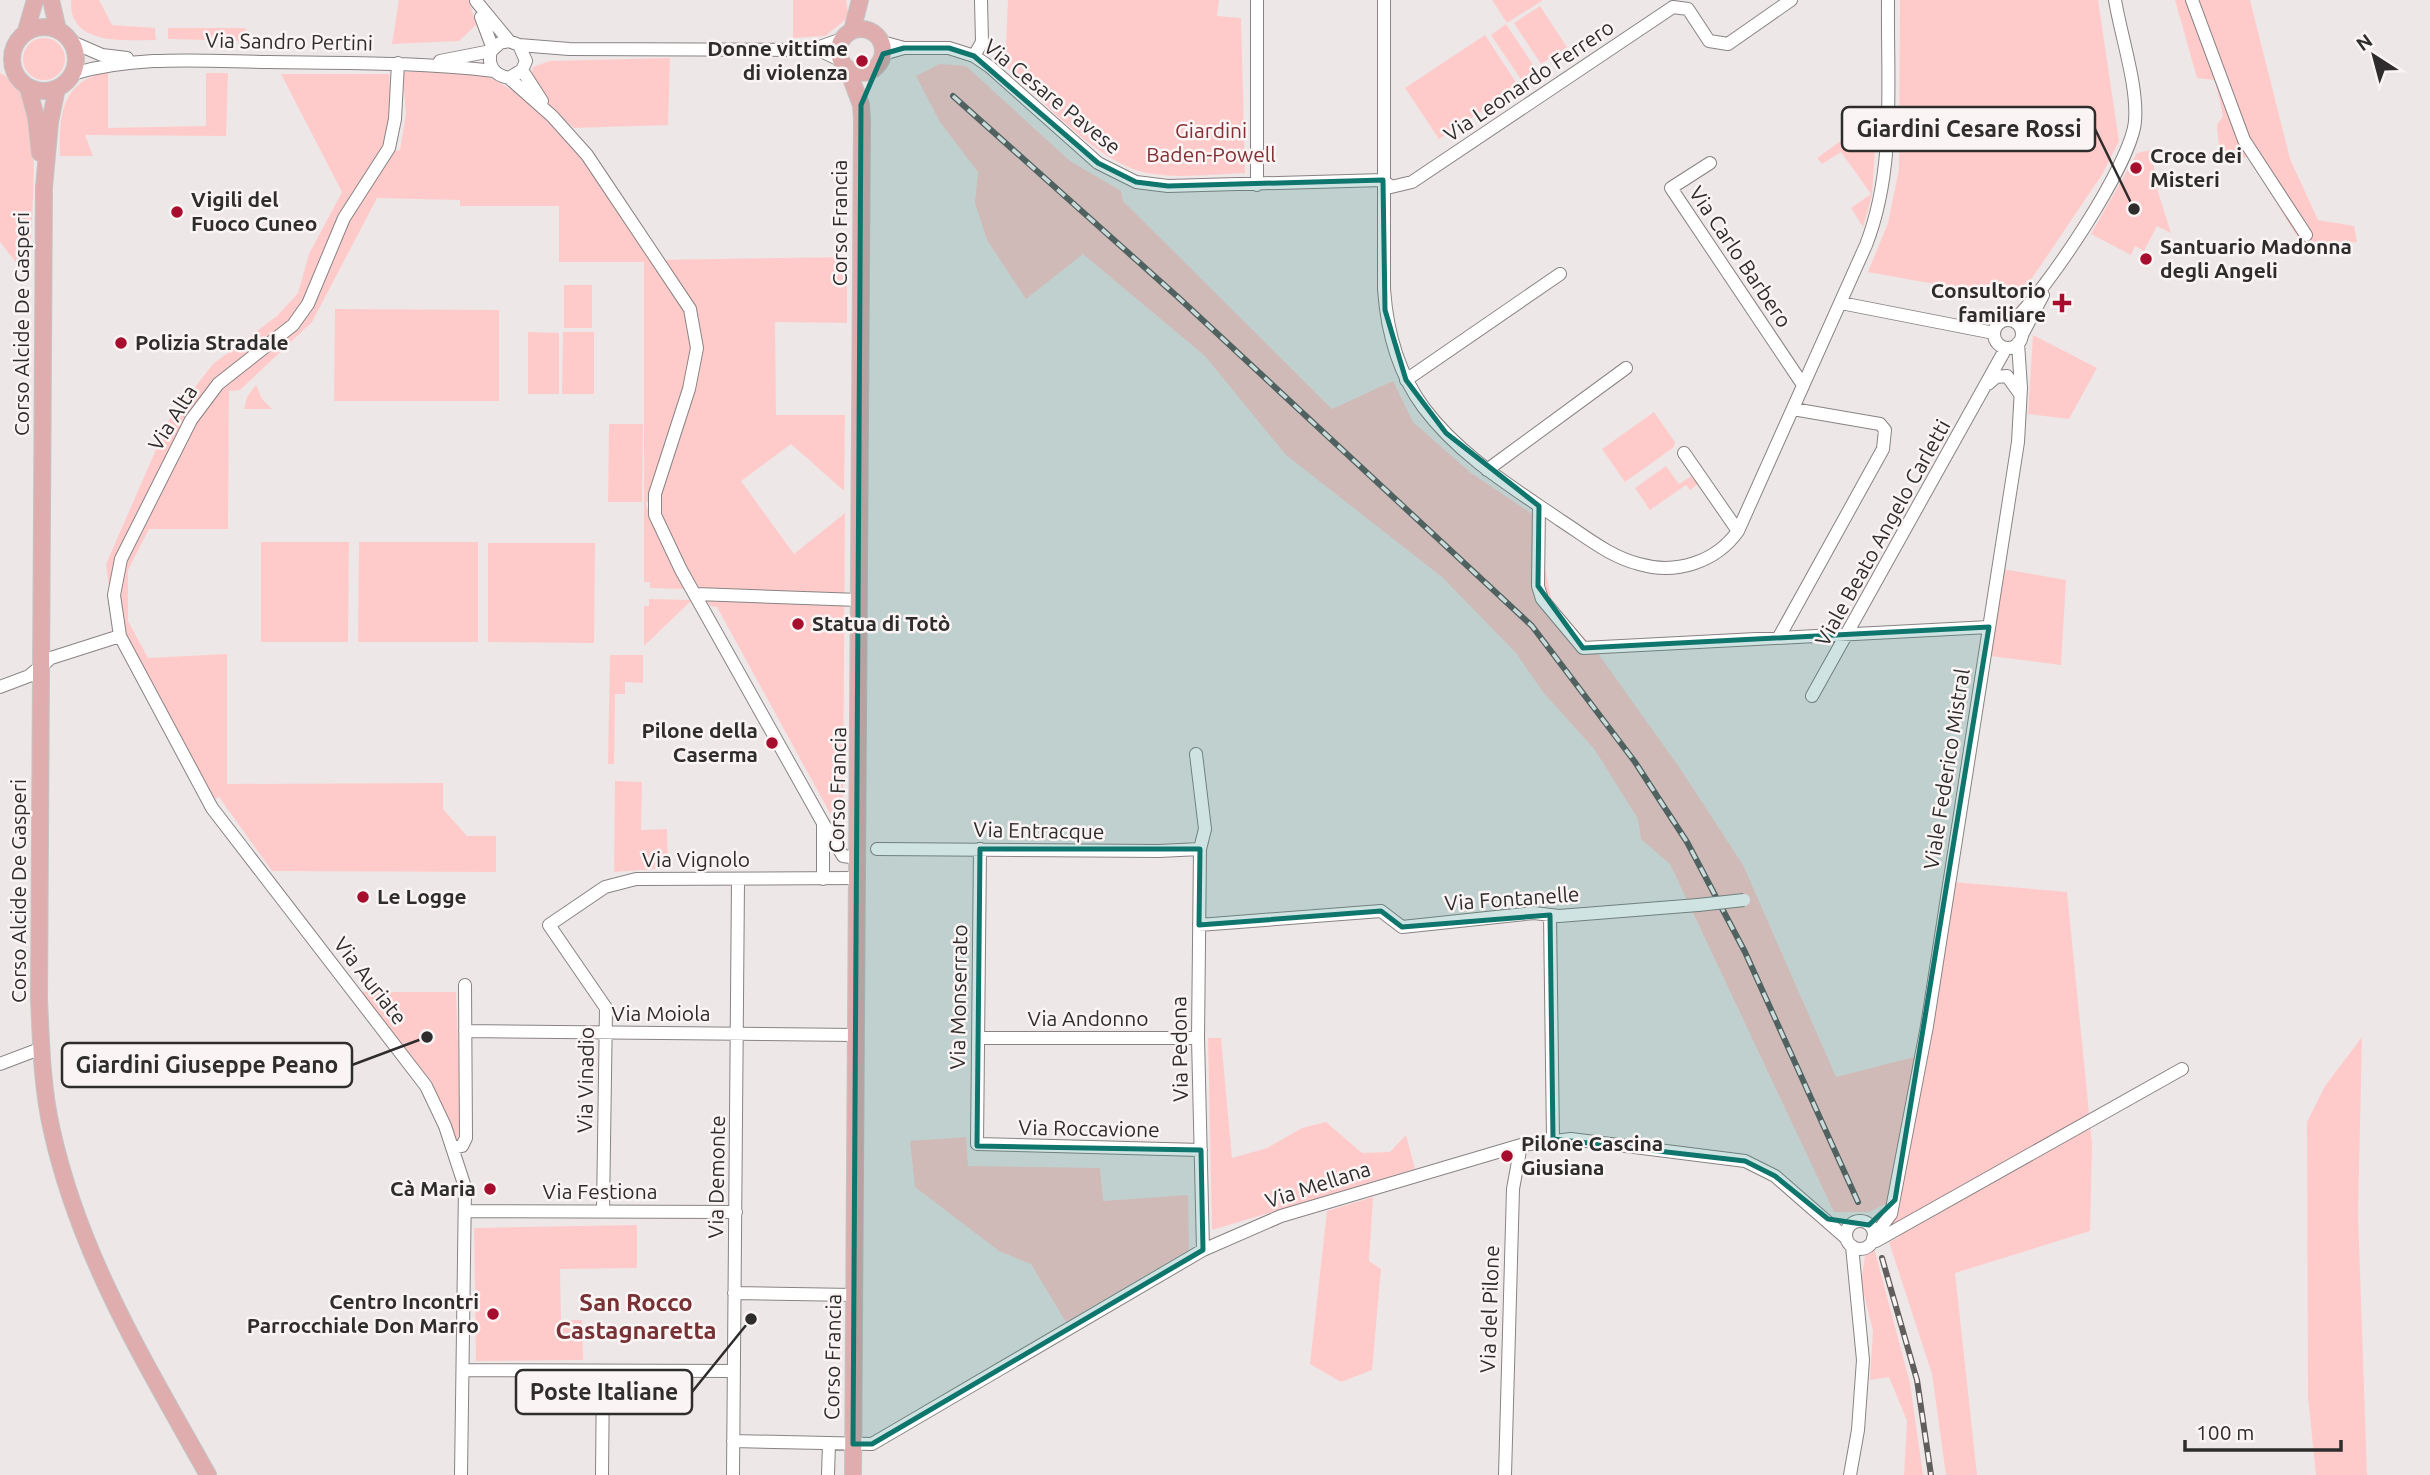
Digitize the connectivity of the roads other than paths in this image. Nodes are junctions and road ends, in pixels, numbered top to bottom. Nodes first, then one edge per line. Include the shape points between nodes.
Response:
1 (35, 0) edge
2 (51, 0) edge
3 (475, 0) edge
4 (862, 0) edge
5 (981, 0) edge
6 (1257, 0) edge
7 (1384, 0) edge
8 (1791, 0) edge
9 (1888, 0) edge
10 (2115, 0) edge
11 (2192, 0) edge
12 (58, 30) junction
13 (869, 30) junction
14 (847, 35) junction
15 (14, 39) edge
16 (72, 42) junction
17 (514, 43) junction
18 (883, 48) junction
19 (569, 49) junction
20 (492, 50) junction
21 (818, 50) junction
22 (974, 56) junction
23 (149, 60) junction
24 (398, 63) junction
25 (429, 63) junction
26 (844, 65) junction
27 (524, 66) junction
28 (8, 71) edge
29 (494, 71) junction
30 (872, 71) junction
31 (72, 74) junction
32 (509, 78) junction
33 (28, 87) junction
34 (57, 88) junction
35 (862, 105) junction
36 (552, 116) junction
37 (1710, 163) dead end
38 (1383, 180) junction
39 (1257, 185) junction
40 (44, 187) junction
41 (2306, 235) dead end
42 (2054, 271) junction
43 (1560, 274) dead end
44 (1841, 303) junction
45 (2013, 321) junction
46 (1994, 333) junction
47 (2015, 342) junction
48 (1626, 368) dead end
49 (1406, 380) junction
50 (1803, 385) junction
51 (1986, 387) junction
52 (2020, 394) junction
53 (1793, 409) junction
54 (1684, 453) dead end
55 (1487, 470) junction
56 (1539, 506) junction
57 (1738, 531) junction
58 (697, 594) junction
59 (859, 600) junction
60 (1989, 627) junction
61 (1847, 635) junction
62 (120, 636) junction
63 (1779, 637) junction
64 (41, 666) junction
65 (0, 687) edge
66 (1812, 696) dead end
67 (1196, 754) dead end
68 (823, 823) junction
69 (877, 849) dead end
70 (980, 849) junction
71 (1200, 849) junction
72 (858, 858) junction
73 (858, 878) junction
74 (823, 879) junction
75 (738, 880) junction
76 (1747, 899) dead end
77 (1550, 915) junction
78 (548, 925) joint
79 (1199, 925) junction
80 (466, 985) dead end
81 (465, 1031) junction
82 (738, 1033) junction
83 (605, 1034) junction
84 (857, 1035) junction
85 (979, 1038) junction
86 (1198, 1038) junction
87 (42, 1048) junction
88 (0, 1064) edge
89 (2182, 1069) dead end
90 (1553, 1139) junction
91 (976, 1144) joint
92 (1521, 1145) junction
93 (453, 1148) junction
94 (1201, 1150) junction
95 (465, 1211) junction
96 (603, 1211) junction
97 (736, 1212) junction
98 (1828, 1219) junction
99 (1862, 1240) junction
100 (1203, 1250) junction
101 (734, 1293) junction
102 (854, 1295) junction
103 (463, 1370) junction
104 (603, 1371) junction
105 (734, 1371) junction
106 (733, 1441) junction
107 (829, 1443) junction
108 (853, 1444) junction
109 (208, 1475) edge
110 (461, 1475) edge
111 (602, 1475) edge
112 (733, 1475) edge
113 (828, 1475) edge
114 (853, 1475) edge
115 (1505, 1475) edge
116 (1850, 1475) edge

1 - 15 main road
2 - 12 main road
3 - 17 street
3 - 20 street
4 - 13 main road
4 - 14 main road
5 - 22 street via 982,42
6 - 39 street
7 - 38 street
8 - 38 street, Via Leonardo Ferrero via 1728,44 1709,41 1688,9 1673,7 1412,182 1391,187
9 - 44 street via 1883,188 1878,215
10 - 42 street, Viale Federico Mistral via 2135,112 2127,152
11 - 41 street via 2244,140
12 - 15 main road via 36,27
12 - 16 main road
13 - 14 main road
13 - 18 main road
14 - 21 street
14 - 26 main road via 838,52
15 - 28 main road
16 - 23 street, Via Sandro Pertini via 102,55
16 - 31 main road via 76,64
17 - 19 street
17 - 20 street
17 - 27 street
18 - 22 street, Via Cesare Pavese via 949,48
18 - 30 main road
19 - 21 street
19 - 27 street
20 - 25 street, Via Sandro Pertini
20 - 29 street
21 - 26 street
22 - 39 street, Via Cesare Pavese via 1098,163 1136,182
23 - 24 street, Via Sandro Pertini
23 - 31 street, Via Sandro Pertini
24 - 25 street, Via Sandro Pertini
24 - 62 street, Via Alta via 389,148 344,218 308,304 292,325 225,378 204,401 135,526 115,584
25 - 29 street, Via Sandro Pertini
26 - 30 main road via 859,74
26 - 35 main road, Corso Francia
27 - 32 street
27 - 36 street
28 - 33 main road
29 - 32 street
30 - 35 main road, Corso Francia
31 - 34 main road
32 - 36 street
33 - 34 main road
33 - 40 main road, Corso Alcide De Gasperi
34 - 40 main road, Corso Alcide De Gasperi
35 - 59 main road, Corso Francia
36 - 58 street via 587,155 690,309 697,348 689,389 655,495 655,514
37 - 50 street, Via Carlo Barbero via 1671,188
38 - 39 street, Via Cesare Pavese
38 - 49 street via 1385,310
40 - 64 main road, Corso Alcide De Gasperi
42 - 45 street, Viale Federico Mistral
42 - 47 street, Viale Federico Mistral
43 - 49 street
44 - 46 street
44 - 50 street
45 - 46 street via 2000,322
45 - 47 street via 2020,326
46 - 47 street via 1999,344
47 - 51 street, Viale Beato Angelo Carletti
47 - 52 street, Viale Federico Mistral
48 - 55 street
49 - 55 street via 1446,433
50 - 53 street
51 - 52 street via 1996,377 2007,376
51 - 61 street, Viale Beato Angelo Carletti
52 - 60 street, Viale Federico Mistral via 2018,442
53 - 57 street
53 - 63 street via 1880,424 1885,430 1884,449
54 - 57 street
55 - 56 street
56 - 57 street via 1612,553 1653,567 1700,562 1724,548
56 - 63 street via 1538,586 1542,599 1583,648
58 - 59 street
58 - 68 street
59 - 72 main road, Corso Francia
60 - 61 street
60 - 99 street, Viale Federico Mistral via 1895,1200 1891,1214
61 - 63 street
61 - 66 street, Viale Beato Angelo Carletti
62 - 64 street
62 - 93 street, Via Auriate via 212,808 426,1086
64 - 65 street
64 - 87 main road, Corso Alcide De Gasperi
67 - 71 street, Via Pedona via 1205,829
68 - 72 street via 843,856
68 - 74 street
69 - 70 street, Via Entracque
70 - 71 street, Via Entracque
70 - 85 street, Via Monserrato
71 - 79 street, Via Pedona
72 - 73 main road, Corso Francia
73 - 74 street, Via Vignolo
73 - 84 main road, Corso Francia
74 - 75 street, Via Vignolo
75 - 78 street, Via Vignolo via 618,882 591,894
75 - 82 street, Via Demonte
76 - 77 street, Via Fontanelle, bridge
77 - 79 street, Via Fontanelle via 1534,912 1402,927 1381,911
77 - 90 street
78 - 83 street, Via Vinadio via 606,1008
79 - 86 street, Via Pedona
80 - 81 street
81 - 83 street, Via Moiola
81 - 93 street via 465,1143
82 - 83 street, Via Moiola
82 - 84 street, Via Moiola
82 - 97 street, Via Demonte
83 - 96 street, Via Vinadio
84 - 102 main road, Corso Francia
85 - 86 street, Via Andonno
85 - 91 street, Via Monserrato
86 - 94 street, Via Pedona
87 - 88 street
87 - 109 main road, Corso Alcide De Gasperi via 52,1130 89,1251
89 - 99 street
90 - 92 street, Via Mellana
90 - 98 street, Via Mellana via 1745,1161 1775,1175
91 - 94 street, Via Roccavione
92 - 100 street, Via Mellana via 1280,1216
92 - 115 street, Via del Pilone via 1513,1189
93 - 95 street, Via Auriate via 464,1183
94 - 100 street, Via Pedona
95 - 96 street, Via Festiona
95 - 103 street, Via Auriate
96 - 97 street, Via Festiona
97 - 101 street, Via Demonte
98 - 99 street, Via Mellana
98 - 99 street via 1854,1222
99 - 116 street via 1856,1279 1863,1360
100 - 108 street, Via Mellana via 872,1444
101 - 102 street
101 - 105 street, Via Demonte
102 - 108 main road, Corso Francia
103 - 104 street
103 - 110 street, Via Auriate
104 - 105 street
104 - 111 street
105 - 106 street, Via Demonte
106 - 107 street, Via Mellana
106 - 112 street, Via Demonte
107 - 108 street, Via Mellana
107 - 113 street
108 - 114 main road, Corso Francia

